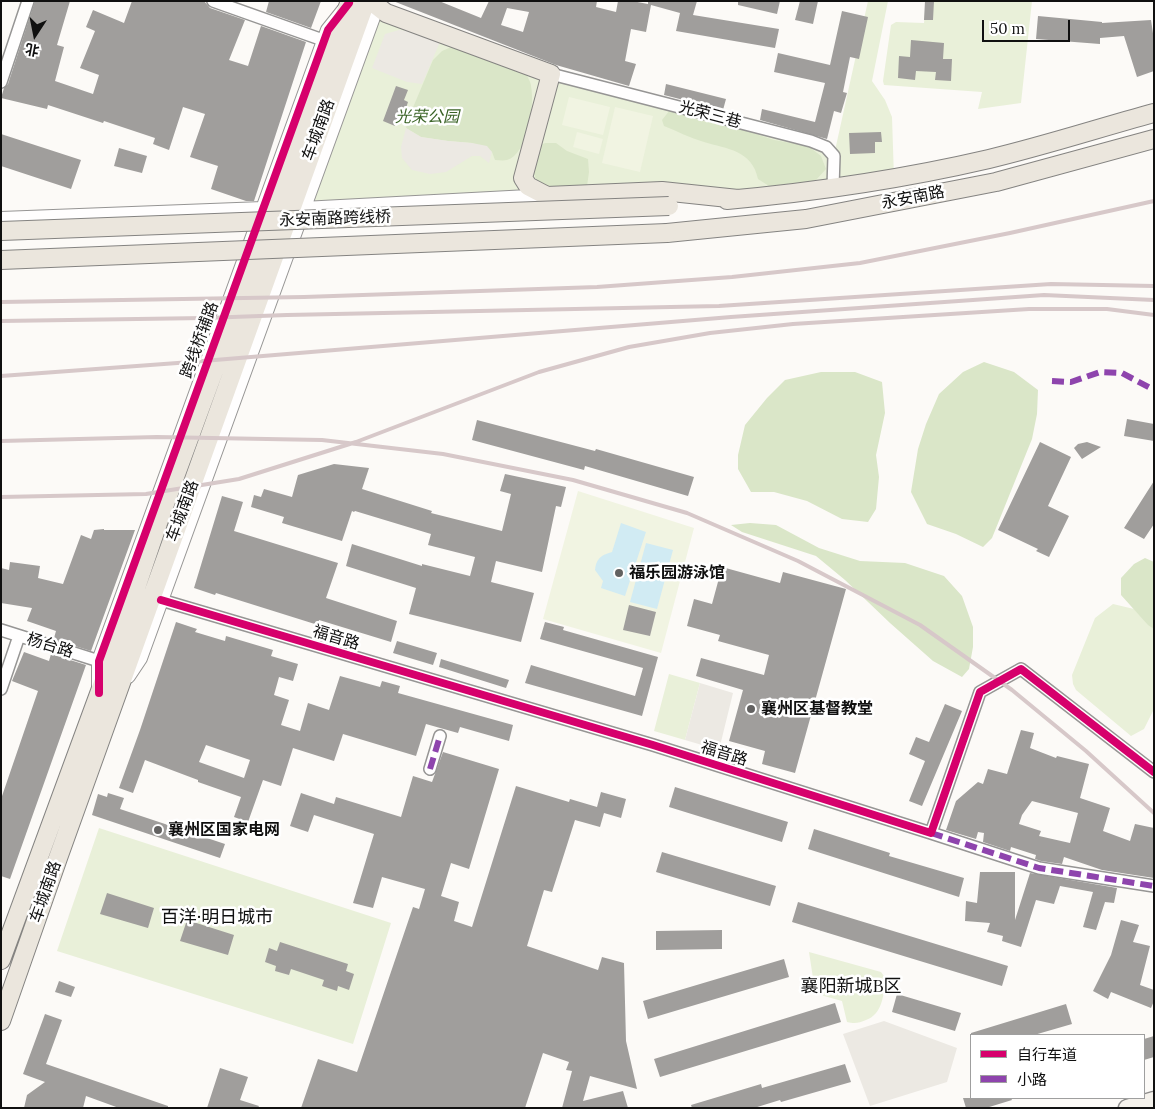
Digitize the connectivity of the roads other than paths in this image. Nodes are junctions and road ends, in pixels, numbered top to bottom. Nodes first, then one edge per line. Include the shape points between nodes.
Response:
1 (28, 1) edge
2 (213, 1) edge
3 (364, 3) edge
4 (320, 39) dead end
5 (551, 74) junction
6 (1, 82) edge
7 (1154, 113) edge
8 (1123, 122) junction
9 (1154, 139) edge
10 (1130, 146) junction
11 (832, 187) junction
12 (547, 196) junction
13 (738, 199) junction
14 (669, 206) joint
15 (262, 209) junction
16 (303, 209) junction
17 (1, 219) edge
18 (1, 231) edge
19 (667, 233) joint
20 (1, 260) edge
21 (161, 600) junction
22 (1, 630) edge
23 (19, 636) junction
24 (99, 661) junction
25 (119, 688) junction
26 (1, 689) edge
27 (99, 693) junction
28 (440, 736) dead end
29 (430, 769) dead end
30 (1154, 772) edge
31 (930, 833) junction
32 (1154, 886) edge
33 (1, 960) edge
34 (1, 1021) edge
35 (1154, 1100) edge
36 (1127, 1108) edge

1 - 6 street
2 - 4 street
3 - 5 main road
3 - 15 street, 跨线桥辅路 via 328,30
3 - 16 street
3 - 25 main road, 车城南路
3 - 27 main road, 车城南路 via 259,252 158,523
5 - 11 street, 光荣三巷 via 826,147 834,156
5 - 12 main road via 523,178 528,186
7 - 8 main road, 永安南路
8 - 10 main road
8 - 11 main road, 永安南路 via 990,159
9 - 10 main road, 永安南路
10 - 19 main road, 永安南路 via 996,182 806,219
11 - 13 main road, 永安南路
12 - 13 main road via 662,191
12 - 16 street
13 - 14 main road, 永安南路
14 - 18 main road, 永安南路跨线桥, bridge
15 - 17 street
15 - 24 street, 跨线桥辅路
16 - 21 street
19 - 20 main road, 永安南路跨线桥, bridge
21 - 25 street via 140,658
21 - 31 street, 福音路 via 653,745
22 - 23 street, 杨台路
23 - 24 street, 杨台路
23 - 26 street
24 - 27 street, 跨线桥辅路
25 - 34 main road, 车城南路
27 - 33 main road, 车城南路
28 - 29 street
30 - 31 street via 1021,669 980,692
31 - 32 street, 福音路 via 1039,868
35 - 36 main road

